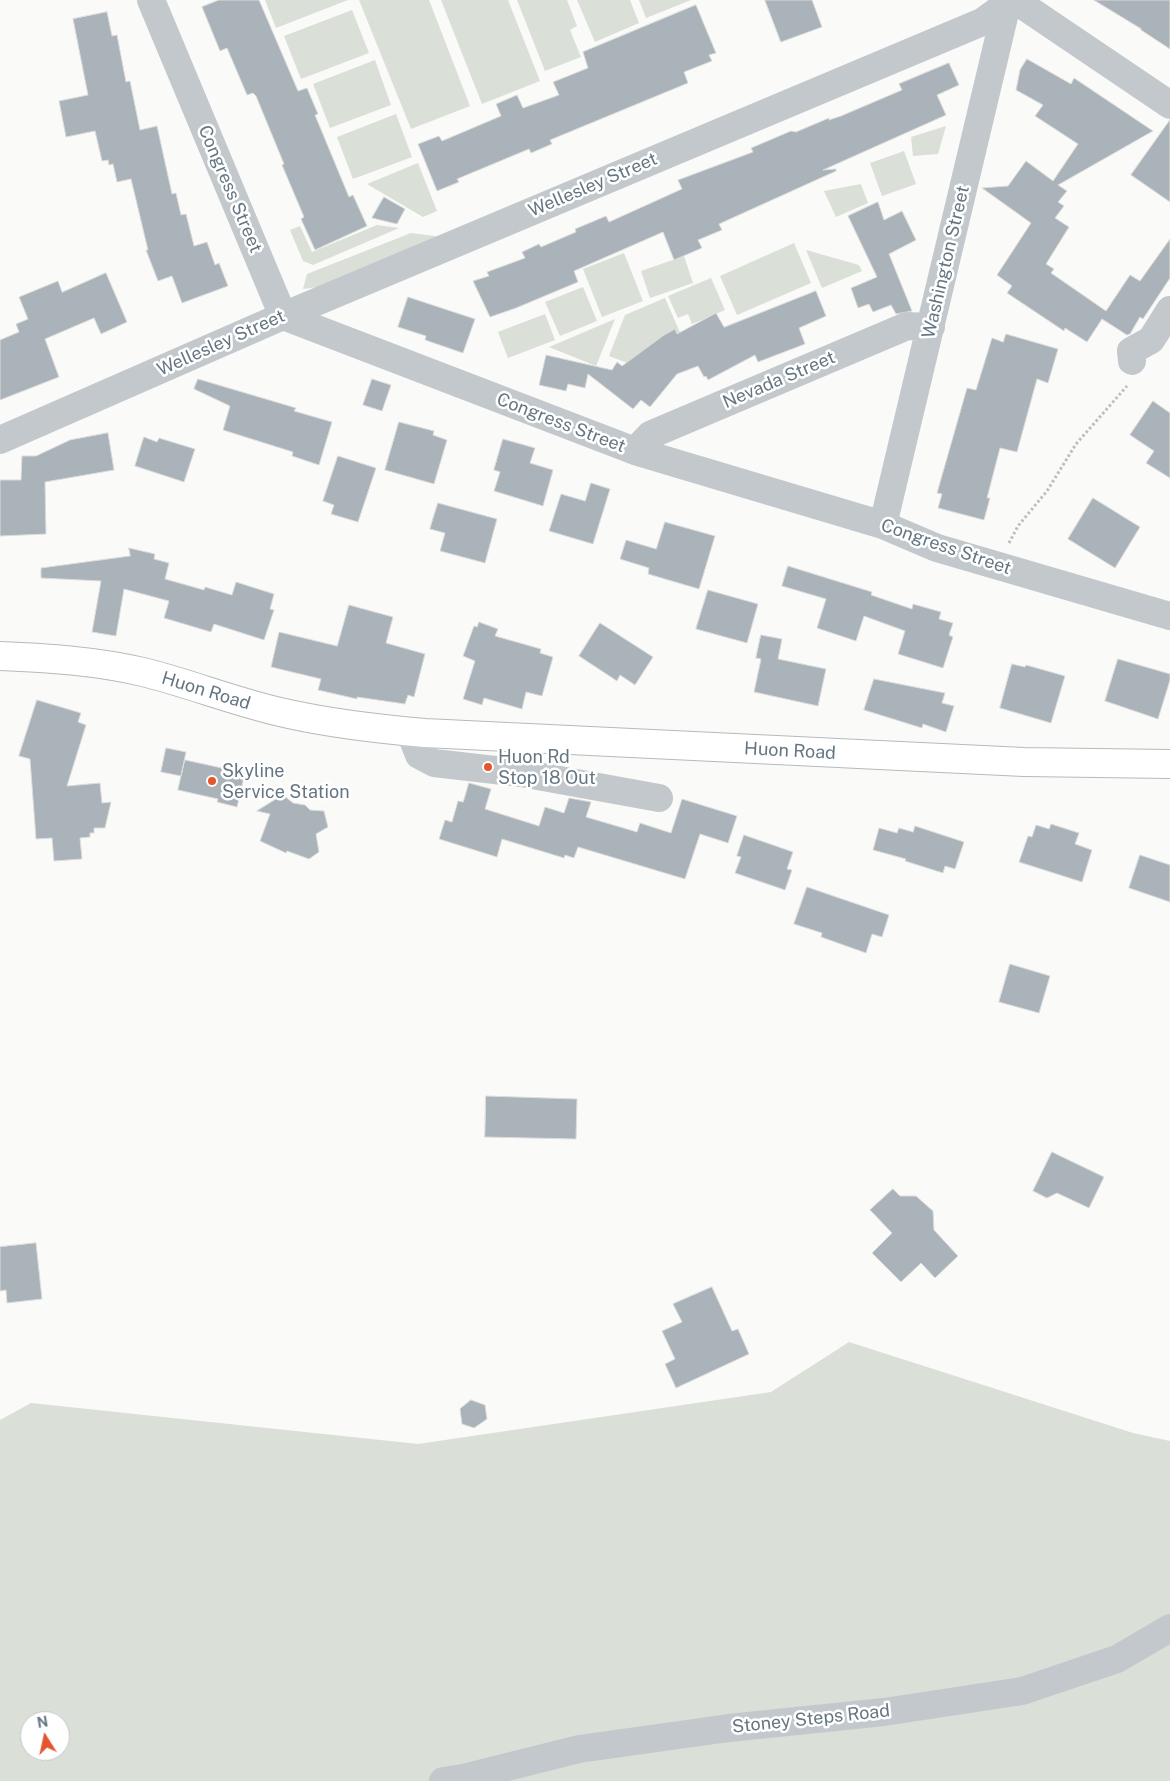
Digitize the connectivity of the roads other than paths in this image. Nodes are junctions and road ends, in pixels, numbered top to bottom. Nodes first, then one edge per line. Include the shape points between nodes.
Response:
1 (151, 0) edge
2 (1007, 2) edge
3 (1170, 104) edge
4 (1170, 310) edge
5 (283, 316) junction
6 (931, 327) junction
7 (1132, 362) road end
8 (0, 440) edge
9 (635, 451) junction
10 (883, 525) junction
11 (1170, 616) edge
12 (0, 656) edge
13 (410, 732) junction
14 (1170, 764) edge
15 (659, 798) dead end
16 (1170, 1628) edge
17 (443, 1781) edge

1 - 5 street, Congress Street
2 - 3 street via 1022,5
2 - 5 street, Wellesley Street via 982,22
2 - 6 street, Washington Street
4 - 7 street via 1151,340 1131,351
5 - 8 street, Wellesley Street
5 - 9 street, Congress Street
6 - 9 street, Nevada Street via 907,326 650,435
6 - 10 street, Washington Street
9 - 10 street, Congress Street
10 - 11 street, Congress Street via 937,548
12 - 13 main road, Huon Road via 96,663 144,672 288,714
13 - 14 main road, Huon Road via 1024,762
13 - 15 street via 419,755 434,763 521,774
16 - 17 street, Stoney Steps Road via 1118,1659 1022,1691 884,1712 729,1728 579,1749

